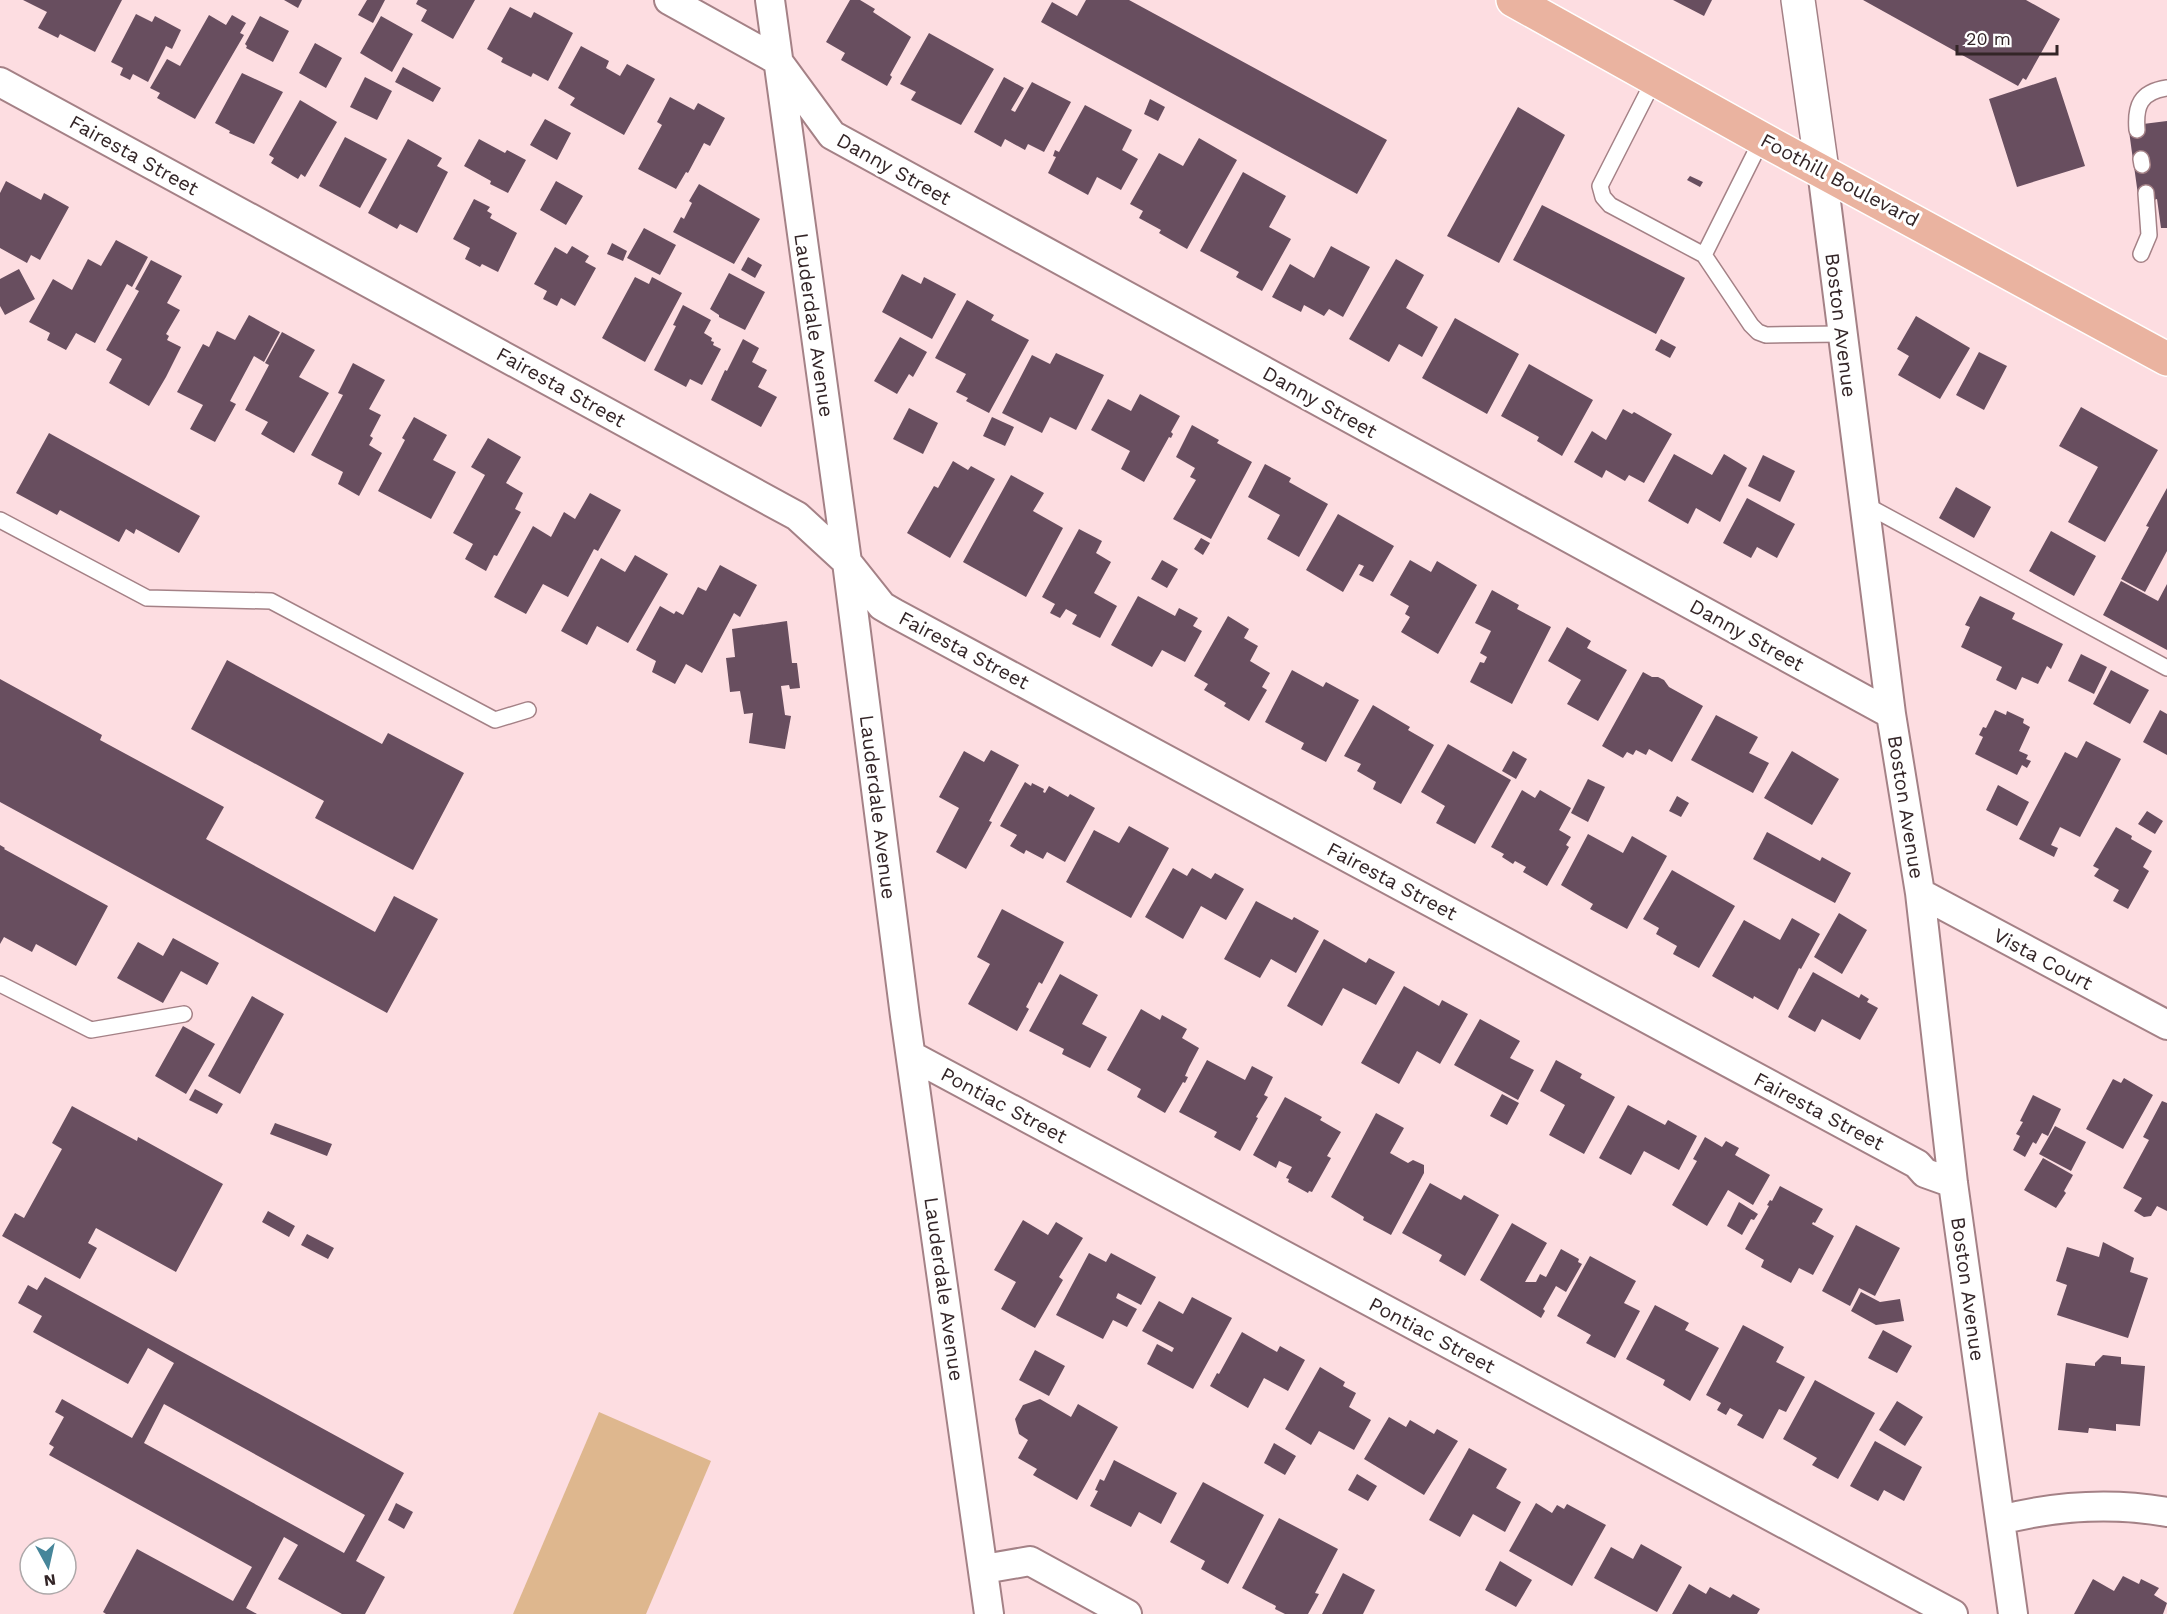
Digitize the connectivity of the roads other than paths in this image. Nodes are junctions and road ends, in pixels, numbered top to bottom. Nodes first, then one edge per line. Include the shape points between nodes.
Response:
1 (669, 0) edge
2 (770, 0) edge
3 (1513, 0) edge
4 (1798, 0) edge
5 (777, 60) junction
6 (1655, 78) junction
7 (0, 82) edge
8 (2167, 88) edge
9 (2137, 130) dead end
10 (1762, 138) junction
11 (1822, 170) junction
12 (2146, 194) dead end
13 (2141, 254) dead end
14 (1704, 255) junction
15 (1842, 334) junction
16 (2167, 359) edge
17 (1864, 504) junction
18 (0, 520) edge
19 (847, 562) junction
20 (2167, 668) edge
21 (528, 710) dead end
22 (1891, 714) junction
23 (1920, 893) junction
24 (0, 984) edge
25 (183, 1014) dead end
26 (2167, 1025) edge
27 (912, 1056) junction
28 (1953, 1183) junction
29 (2167, 1512) edge
30 (2000, 1520) junction
31 (984, 1569) junction
32 (989, 1614) edge
33 (1127, 1614) edge
34 (1953, 1614) edge
35 (2013, 1614) edge

1 - 5 street
2 - 5 street, Lauderdale Avenue
3 - 6 main road, Foothill Boulevard
4 - 11 street, Boston Avenue
5 - 19 street, Lauderdale Avenue
5 - 22 street, Danny Street via 832,135
6 - 10 main road, Foothill Boulevard
6 - 14 lane via 1600,186 1603,197 1610,205
7 - 19 street, Fairesta Street via 797,516
8 - 9 lane via 2145,96 2136,111
10 - 11 main road, Foothill Boulevard
10 - 14 lane
11 - 15 street, Boston Avenue
11 - 16 main road, Foothill Boulevard
12 - 13 lane via 2150,235
14 - 15 lane via 1758,332
15 - 17 street, Boston Avenue
17 - 20 lane
17 - 22 street, Boston Avenue
18 - 21 lane via 147,598 271,601 495,720
19 - 27 street, Lauderdale Avenue
19 - 28 street, Fairesta Street via 882,606 894,613 1917,1164 1925,1173
22 - 23 street, Boston Avenue
23 - 26 street, Vista Court
23 - 28 street, Boston Avenue
24 - 25 lane via 91,1030
27 - 31 street, Lauderdale Avenue
27 - 34 street, Pontiac Street
28 - 30 street, Boston Avenue
29 - 30 street via 2102,1506 2039,1510
30 - 35 street, Boston Avenue
31 - 32 street, Lauderdale Avenue
31 - 33 street via 1030,1561

